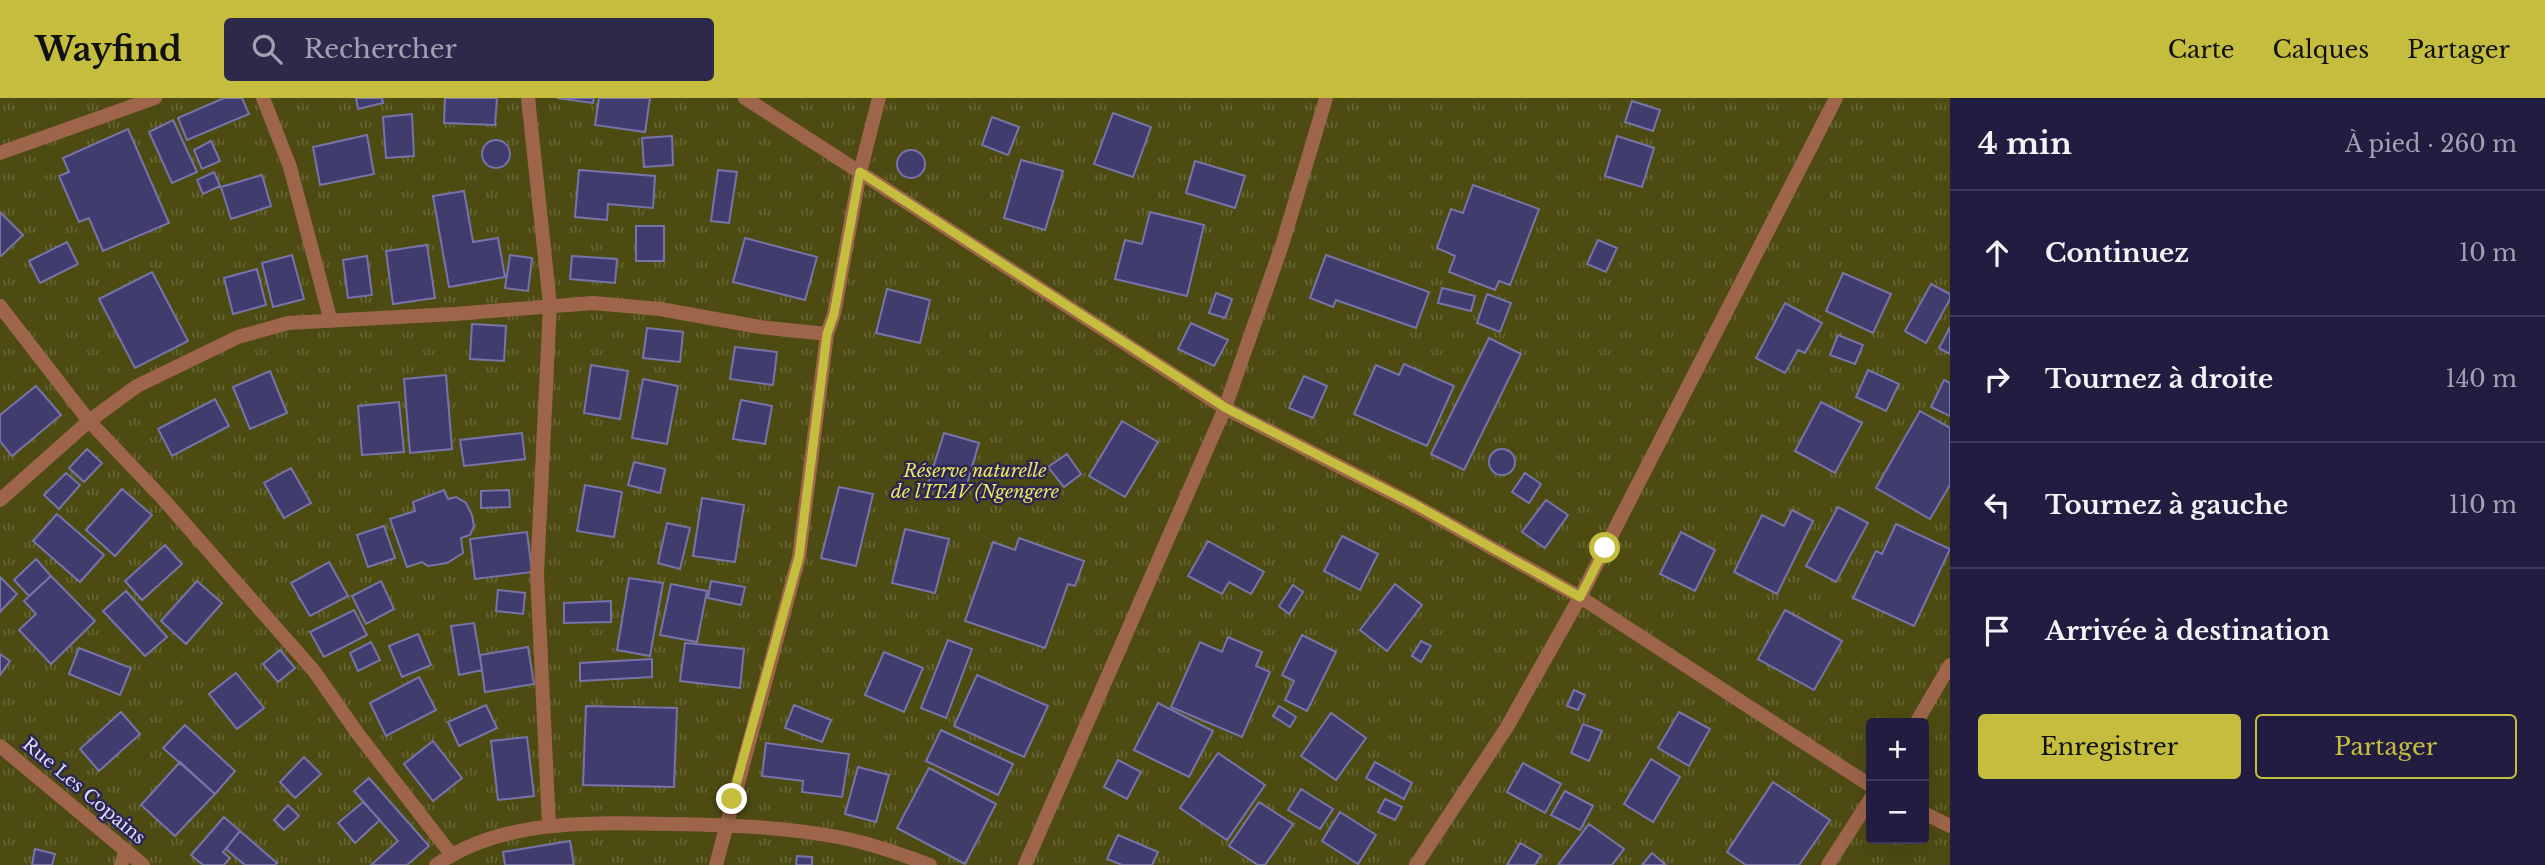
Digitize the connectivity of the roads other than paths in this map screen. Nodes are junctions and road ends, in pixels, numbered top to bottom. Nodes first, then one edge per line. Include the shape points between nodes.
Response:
1 (262, 98) edge
2 (528, 98) edge
3 (745, 98) edge
4 (878, 98) edge
5 (1326, 98) edge
6 (1836, 98) edge
7 (144, 99) edge
8 (0, 153) edge
9 (860, 172) junction
10 (550, 305) junction
11 (0, 306) edge
12 (330, 318) junction
13 (827, 334) junction
14 (1226, 408) junction
15 (89, 421) junction
16 (0, 500) edge
17 (1580, 597) junction
18 (1950, 665) edge
19 (1919, 718) edge
20 (0, 747) edge
21 (1866, 783) edge
22 (1866, 806) edge
23 (1929, 816) edge
24 (550, 825) junction
25 (724, 826) junction
26 (1950, 826) edge
27 (126, 850) junction
28 (452, 855) junction
29 (121, 865) edge
30 (143, 865) edge
31 (436, 865) edge
32 (716, 865) edge
33 (930, 865) edge
34 (1025, 865) edge
35 (1416, 865) edge
36 (1828, 865) edge

1 - 12 street via 290,167
2 - 10 street
3 - 9 street
4 - 9 street
5 - 14 street
6 - 17 street
7 - 8 street
9 - 13 street
9 - 14 street
10 - 12 street
10 - 13 street via 593,303 660,309
10 - 24 street via 537,574
11 - 15 street
12 - 15 street via 288,323 238,337 137,386
13 - 25 street via 799,557
14 - 17 street via 1412,503
14 - 34 street
15 - 16 street
15 - 28 street via 314,671
17 - 21 street
17 - 35 street via 1507,727
18 - 19 street
20 - 27 street, Rue Les Copains
22 - 36 street
23 - 26 street
24 - 25 street
24 - 28 street via 482,841
25 - 32 street
25 - 33 street via 776,827 845,838
27 - 29 street
27 - 30 street, Rue Les Copains
28 - 31 street

